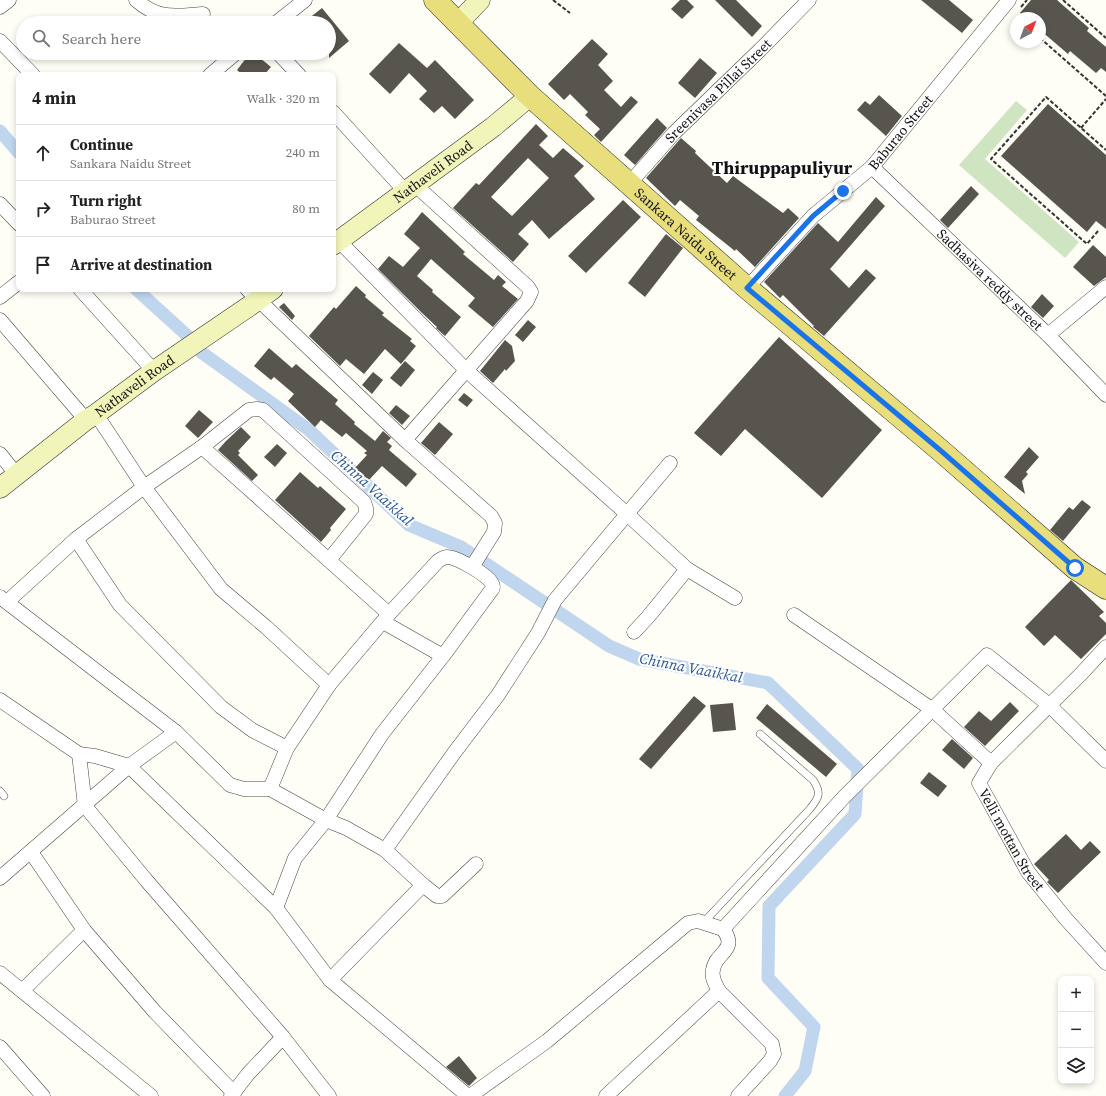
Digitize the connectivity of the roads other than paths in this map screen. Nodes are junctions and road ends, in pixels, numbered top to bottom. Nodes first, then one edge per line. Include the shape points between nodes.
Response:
1 (9, 0) edge
2 (136, 0) edge
3 (435, 0) edge
4 (480, 0) edge
5 (809, 0) edge
6 (1009, 0) edge
7 (297, 2) edge
8 (0, 7) edge
9 (203, 14) dead end
10 (283, 16) edge
11 (458, 23) junction
12 (0, 42) edge
13 (16, 58) edge
14 (18, 60) edge
15 (228, 60) edge
16 (285, 60) edge
17 (30, 72) edge
18 (214, 72) edge
19 (296, 72) edge
20 (530, 96) junction
21 (336, 115) edge
22 (872, 167) junction
23 (629, 184) junction
24 (410, 188) junction
25 (0, 204) edge
26 (16, 221) edge
27 (336, 243) edge
28 (16, 284) edge
29 (1106, 287) edge
30 (747, 288) junction
31 (83, 292) edge
32 (259, 293) edge
33 (0, 297) edge
34 (0, 320) edge
35 (1048, 335) junction
36 (154, 371) junction
37 (467, 371) junction
38 (1106, 394) edge
39 (91, 417) junction
40 (405, 440) junction
41 (202, 447) junction
42 (0, 454) edge
43 (670, 463) dead end
44 (16, 474) junction
45 (144, 487) junction
46 (0, 488) edge
47 (627, 514) junction
48 (76, 539) junction
49 (329, 560) junction
50 (477, 560) junction
51 (687, 569) junction
52 (1106, 588) edge
53 (735, 598) dead end
54 (3, 599) edge
55 (794, 614) dead end
56 (386, 618) junction
57 (634, 632) dead end
58 (1106, 647) edge
59 (443, 656) junction
60 (329, 685) junction
61 (0, 700) edge
62 (1049, 705) junction
63 (933, 710) junction
64 (176, 732) junction
65 (760, 734) dead end
66 (287, 748) junction
67 (79, 754) junction
68 (1106, 761) edge
69 (991, 763) junction
70 (129, 766) junction
71 (270, 790) junction
72 (85, 806) junction
73 (326, 820) junction
74 (385, 850) junction
75 (31, 852) junction
76 (476, 864) dead end
77 (0, 878) edge
78 (423, 885) junction
79 (276, 908) junction
80 (703, 923) junction
81 (723, 929) junction
82 (84, 930) junction
83 (1106, 963) edge
84 (0, 973) edge
85 (330, 980) junction
86 (22, 991) junction
87 (719, 991) junction
88 (283, 1037) junction
89 (0, 1047) edge
90 (233, 1095) edge
91 (43, 1096) edge
92 (151, 1096) edge
93 (329, 1096) edge
94 (469, 1096) edge
95 (606, 1096) edge
96 (738, 1096) edge

1 - 8 street
2 - 9 street via 158,14
3 - 11 main road, Sankara Naidu Street
4 - 11 street
5 - 23 street, Sreenivasa Pillai Street via 674,133
6 - 22 street, Baburao Street
7 - 10 street
11 - 20 main road, Sankara Naidu Street
12 - 13 street
14 - 17 street
15 - 18 street
16 - 19 street
20 - 23 main road, Sankara Naidu Street
20 - 24 street, Nathaveli Road via 493,127
21 - 24 street
22 - 30 street, Baburao Street via 813,216
22 - 35 street, Sadhasiva reddy street
23 - 30 main road, Sankara Naidu Street
24 - 27 street, Nathaveli Road
24 - 37 street via 531,292 529,299
25 - 26 street
27 - 37 street
28 - 33 street
29 - 35 street
30 - 52 main road, Sankara Naidu Street via 940,450 1075,568
31 - 36 street
32 - 36 street, Nathaveli Road via 206,335
32 - 40 street
34 - 39 street
35 - 38 street, Sadhasiva reddy street
36 - 39 street, Nathaveli Road
37 - 40 street
37 - 47 street
39 - 44 street, Nathaveli Road
39 - 45 street
40 - 50 street via 491,516 495,523 494,532
41 - 45 street
41 - 49 street
41 - 49 street via 249,410 263,410 364,502 366,514
42 - 44 street
43 - 47 street
44 - 46 street, Nathaveli Road
45 - 48 street
45 - 60 street via 221,589
47 - 51 street
47 - 74 street via 555,600 538,633 498,695
48 - 54 street
48 - 66 street via 120,605 221,707 252,730
49 - 56 street
50 - 56 street via 442,558
50 - 59 street via 493,588
51 - 53 street
51 - 57 street
54 - 64 street
55 - 63 street
56 - 59 street
56 - 60 street
58 - 62 street, Velli mottan Street
59 - 73 street via 382,734
60 - 66 street
61 - 67 street
62 - 63 street via 987,655
62 - 68 street
62 - 69 street, Velli mottan Street
63 - 69 street
63 - 81 street via 844,797
64 - 70 street
64 - 71 street via 230,784 244,789
65 - 80 lane via 814,780 819,795 809,810
66 - 71 street
67 - 70 street
67 - 72 street
69 - 83 street, Velli mottan Street via 979,783 1028,872
70 - 72 street
70 - 79 street
71 - 73 street
72 - 75 street
72 - 88 street
73 - 74 street
73 - 79 street via 295,858
74 - 78 street
75 - 77 street
75 - 82 street
76 - 78 street via 442,896 437,896
78 - 85 street
79 - 85 street
80 - 81 street
80 - 94 street via 688,923 547,1041
81 - 87 street via 728,936 729,945 713,970 713,980
82 - 86 street
82 - 90 street via 155,1012
84 - 86 street
85 - 94 street
86 - 92 street
87 - 95 street
87 - 96 street via 772,1044 774,1054
88 - 90 street via 248,1074
88 - 93 street
89 - 91 street

